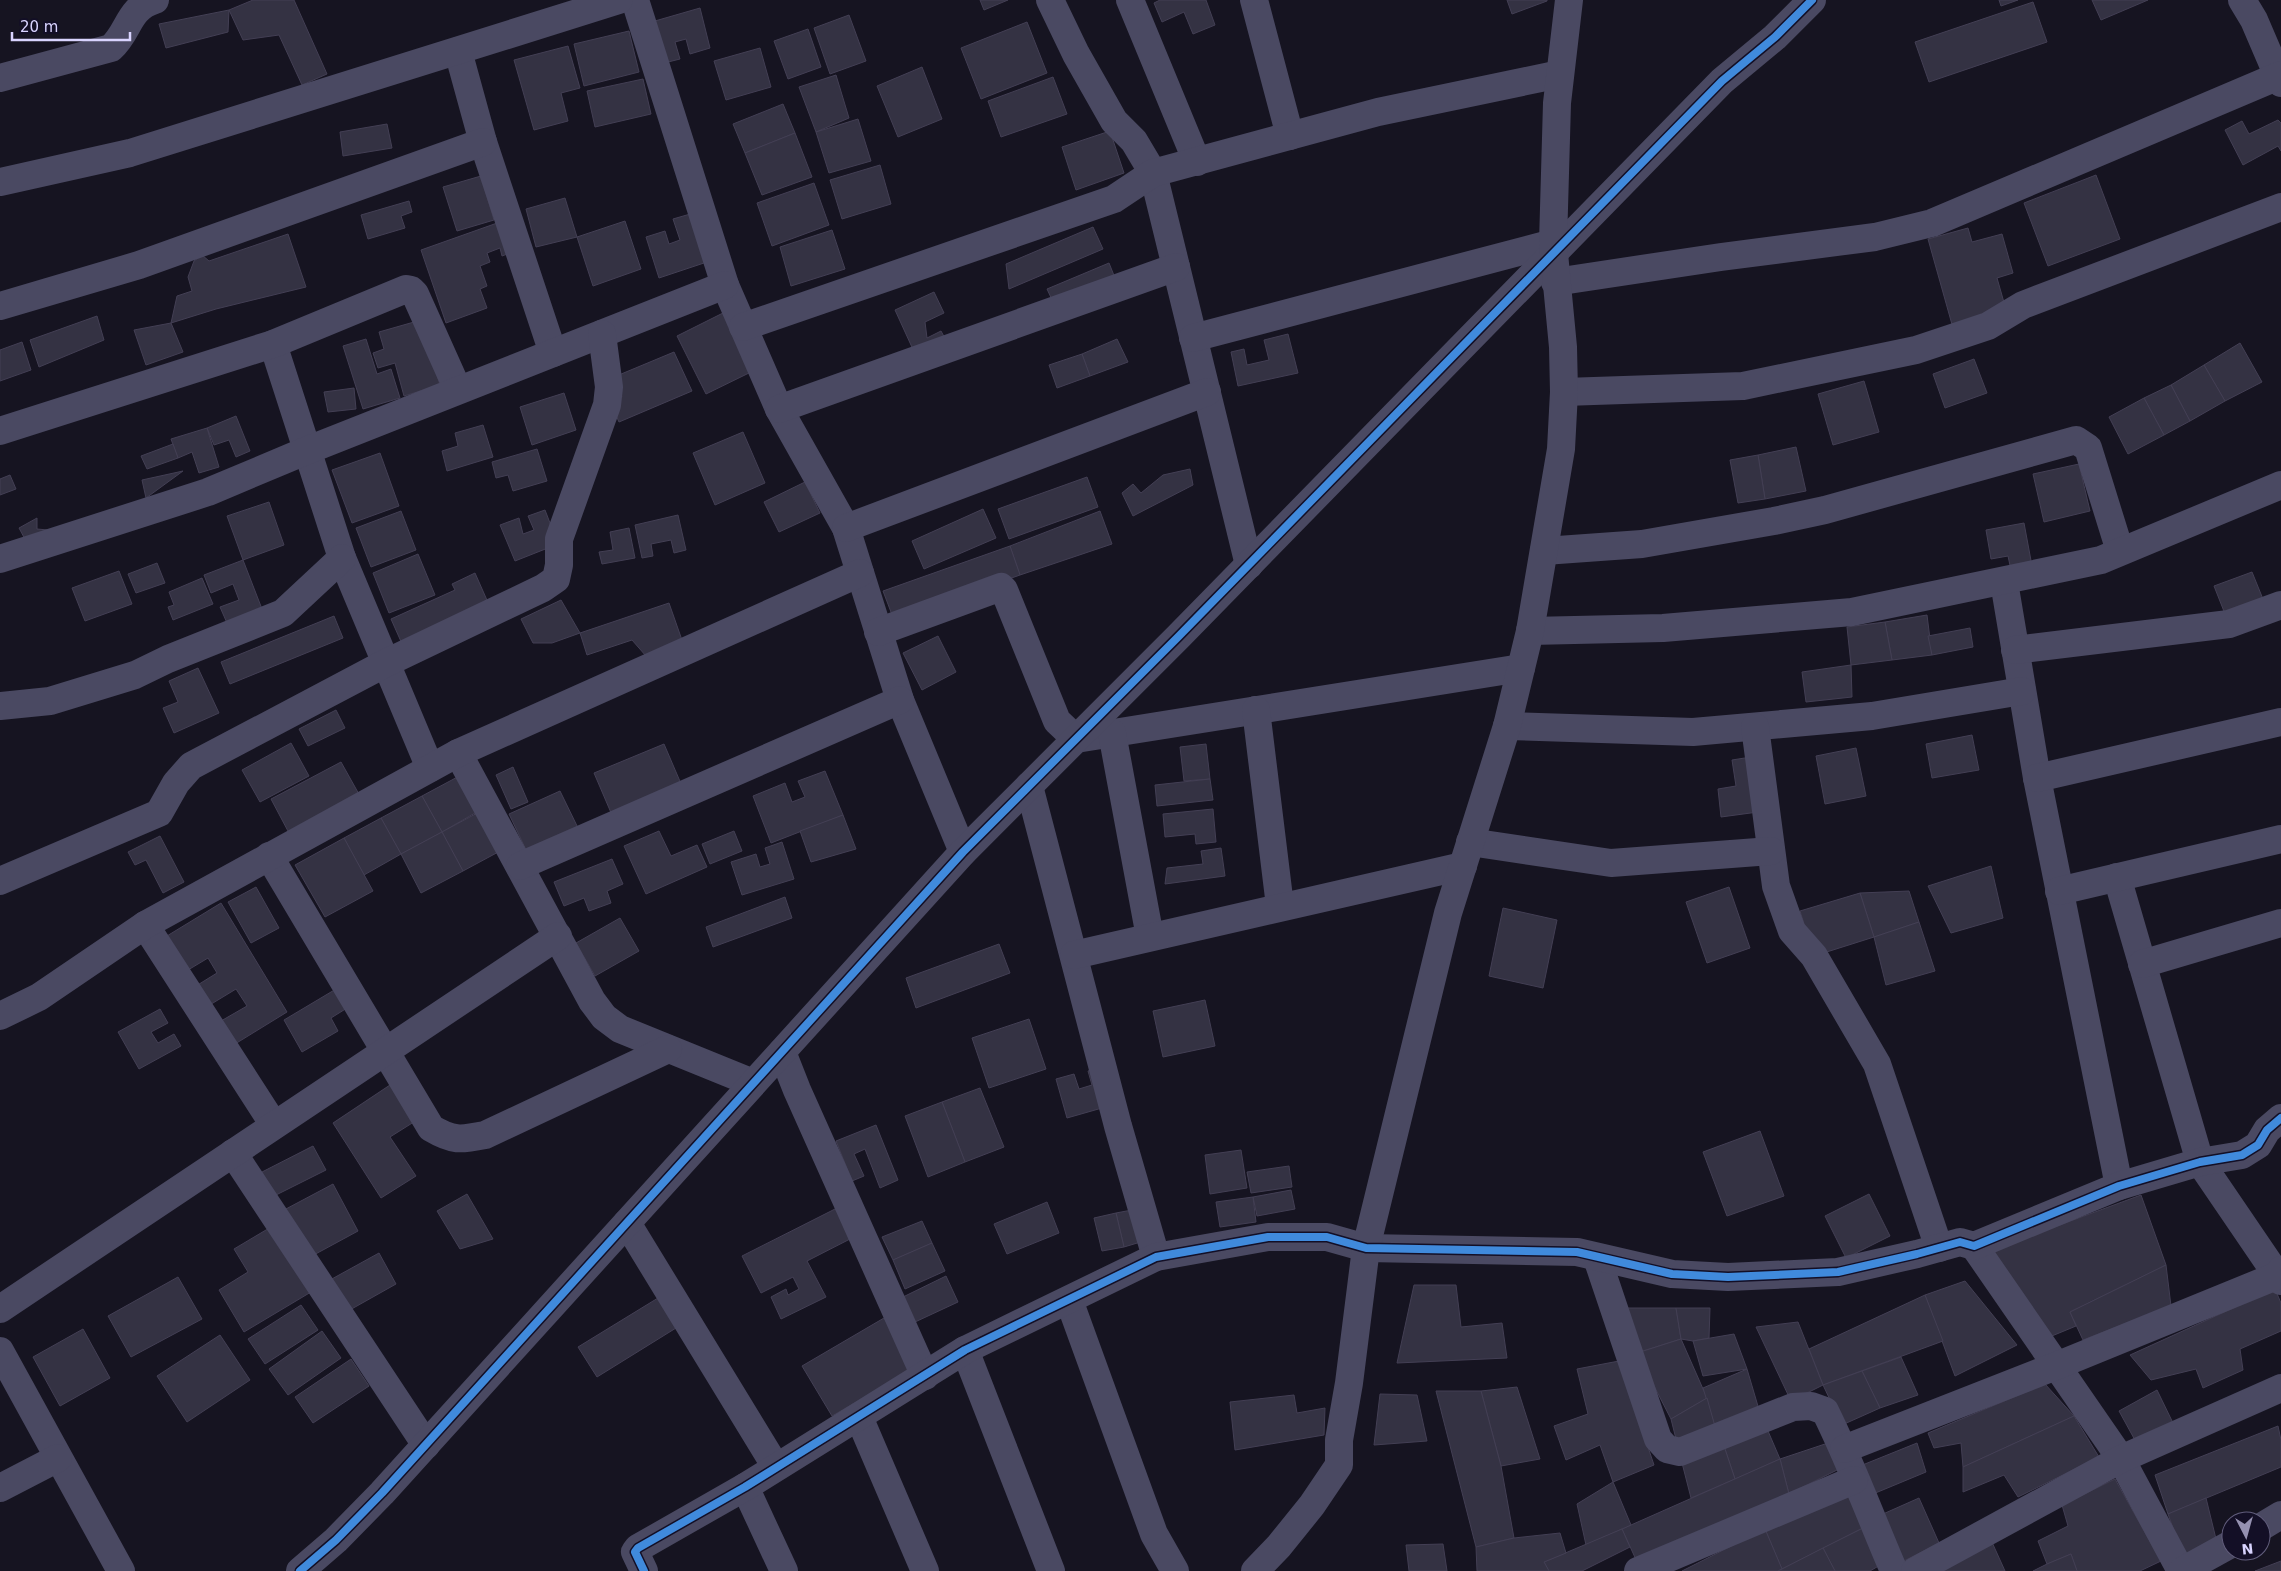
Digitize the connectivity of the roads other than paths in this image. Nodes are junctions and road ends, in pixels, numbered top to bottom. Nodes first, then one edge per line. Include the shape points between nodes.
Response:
1 (155, 0) edge
2 (618, 0) edge
3 (635, 0) edge
4 (1050, 0) edge
5 (1130, 0) edge
6 (1570, 0) edge
7 (1812, 0) edge
8 (2242, 0) edge
9 (1258, 1) edge
10 (572, 7) edge
11 (458, 50) junction
12 (1560, 74) junction
13 (0, 78) edge
14 (2280, 78) edge
15 (1290, 136) junction
16 (483, 142) junction
17 (1198, 162) junction
18 (1154, 174) junction
19 (0, 182) edge
20 (2281, 207) edge
21 (1553, 249) junction
22 (1176, 268) junction
23 (1556, 282) junction
24 (725, 285) junction
25 (0, 306) edge
26 (743, 327) junction
27 (602, 334) junction
28 (1193, 338) junction
29 (273, 344) junction
30 (553, 353) junction
31 (458, 390) junction
32 (1207, 392) junction
33 (1564, 392) junction
34 (779, 409) junction
35 (0, 431) edge
36 (308, 450) junction
37 (2279, 494) edge
38 (846, 528) junction
39 (1544, 551) junction
40 (2120, 551) junction
41 (342, 558) junction
42 (0, 559) edge
43 (1249, 565) junction
44 (860, 574) junction
45 (2004, 582) junction
46 (2281, 605) edge
47 (1530, 631) junction
48 (878, 632) junction
49 (2015, 650) junction
50 (386, 663) junction
51 (1521, 668) junction
52 (2022, 691) junction
53 (900, 700) junction
54 (0, 706) edge
55 (1256, 710) junction
56 (2281, 722) edge
57 (1507, 726) junction
58 (1755, 726) junction
59 (1112, 733) junction
60 (1076, 739) junction
61 (458, 753) junction
62 (430, 768) junction
63 (2037, 778) junction
64 (1029, 786) junction
65 (2281, 839) edge
66 (1771, 851) junction
67 (963, 852) junction
68 (1466, 854) junction
69 (269, 856) junction
70 (520, 866) junction
71 (2117, 877) junction
72 (0, 881) edge
73 (2059, 891) junction
74 (1280, 906) junction
75 (2281, 923) edge
76 (145, 925) junction
77 (558, 936) junction
78 (1150, 937) junction
79 (1074, 955) junction
80 (2142, 964) junction
81 (0, 1016) edge
82 (668, 1049) junction
83 (386, 1051) junction
84 (782, 1052) junction
85 (753, 1083) junction
86 (2281, 1118) edge
87 (274, 1125) junction
88 (233, 1153) junction
89 (2200, 1162) junction
90 (2118, 1186) junction
91 (627, 1223) junction
92 (1974, 1246) junction
93 (1366, 1248) junction
94 (1939, 1248) junction
95 (1156, 1257) junction
96 (1597, 1258) junction
97 (2280, 1275) edge
98 (1069, 1300) junction
99 (0, 1309) edge
100 (965, 1350) junction
101 (0, 1351) edge
102 (2056, 1366) junction
103 (925, 1376) junction
104 (2281, 1388) edge
105 (859, 1417) junction
106 (426, 1444) junction
107 (1844, 1449) junction
108 (58, 1458) junction
109 (2121, 1459) junction
110 (776, 1467) junction
111 (1854, 1480) junction
112 (745, 1487) junction
113 (0, 1488) edge
114 (2221, 1550) edge
115 (121, 1571) edge
116 (300, 1571) edge
117 (644, 1571) edge
118 (784, 1571) edge
119 (925, 1571) edge
120 (1051, 1571) edge
121 (1175, 1571) edge
122 (1255, 1571) edge
123 (1638, 1571) edge
124 (1894, 1571) edge
125 (1915, 1571) edge
126 (2182, 1571) edge

1 - 13 street via 135,11 111,48
2 - 10 street
3 - 24 street
4 - 18 street via 1114,121 1134,141
5 - 17 street
6 - 12 street
7 - 21 street via 1775,37 1722,81
8 - 14 street
9 - 15 street
10 - 11 street
11 - 16 street
11 - 19 street via 130,152
12 - 15 street via 1378,112
12 - 21 street
14 - 23 street via 1932,223 1875,237
15 - 17 street
16 - 25 street via 139,265
16 - 30 street
17 - 18 street
18 - 22 street
18 - 26 street via 1114,199
20 - 33 street via 2023,305 1988,326 1916,350 1743,386
21 - 23 street
21 - 28 street
21 - 43 street
22 - 28 street
22 - 34 street
23 - 33 street
24 - 26 street
24 - 27 street
26 - 34 street
27 - 30 street
27 - 50 street via 609,387 606,405 559,540 556,578 543,588
28 - 32 street
29 - 31 street via 406,289 411,290
29 - 35 street
29 - 36 street
30 - 31 street
31 - 36 street
32 - 38 street
32 - 43 street
33 - 39 street via 1561,449
34 - 38 street
36 - 41 street
36 - 42 street via 208,492
37 - 40 street
38 - 44 street
39 - 40 street via 1642,544 1816,512 2076,440 2088,448
39 - 47 street
40 - 45 street via 2100,560
41 - 50 street
41 - 54 street via 283,613 135,675 50,700
43 - 60 street
44 - 48 street
44 - 61 street
45 - 47 street via 1852,612 1807,617 1654,628
45 - 49 street
46 - 49 street via 2229,624
47 - 51 street
48 - 53 street
48 - 60 street via 1001,588 1057,720
49 - 52 street
50 - 62 street
50 - 72 street via 191,766 176,783 159,813
51 - 55 street
51 - 57 street
52 - 58 street via 1872,716
52 - 63 street
53 - 67 street
53 - 70 street
55 - 59 street
55 - 74 street
56 - 63 street
57 - 58 street via 1666,733
57 - 68 street
58 - 66 street
59 - 60 street
59 - 78 street
60 - 64 street
61 - 62 street
61 - 70 street
62 - 69 street
63 - 73 street
64 - 67 street
64 - 79 street
65 - 71 street
66 - 68 street via 1611,863
66 - 94 street via 1776,886 1792,931 1814,956 1877,1064
67 - 84 street
68 - 74 street
68 - 93 street via 1448,913
69 - 76 street
69 - 83 street
70 - 77 street
71 - 73 street
71 - 80 street
73 - 90 street
74 - 78 street
75 - 80 street
76 - 81 street via 39,997
76 - 87 street
77 - 82 street via 592,1001 604,1017 620,1029
77 - 83 street
78 - 79 street
79 - 95 street
80 - 89 street
82 - 83 street via 485,1135 466,1139 448,1138 431,1128
82 - 85 street
83 - 87 street
84 - 85 street
84 - 103 street
85 - 91 street
86 - 89 street via 2267,1130 2258,1145 2242,1155
87 - 88 street
88 - 99 street
88 - 106 street
89 - 90 street
89 - 97 street
90 - 92 street
91 - 106 street
91 - 110 street
92 - 94 street via 1960,1242
92 - 102 street
93 - 95 street via 1327,1237 1268,1237
93 - 96 street via 1577,1252
93 - 122 street via 1339,1440 1339,1465 1306,1512
94 - 96 street via 1838,1272 1728,1277 1672,1274
95 - 98 street
96 - 107 street via 1658,1439 1667,1449 1680,1452 1793,1407 1811,1406 1825,1412
97 - 102 street
98 - 100 street
98 - 121 street via 1154,1534
100 - 103 street
100 - 120 street
101 - 108 street
102 - 107 street
102 - 109 street
103 - 105 street
104 - 109 street
105 - 110 street
105 - 119 street
106 - 116 street via 336,1540
107 - 111 street
108 - 113 street
108 - 115 street
109 - 125 street
109 - 126 street
110 - 112 street
111 - 123 street
111 - 124 street
112 - 117 street via 636,1550
112 - 118 street
114 - 126 street

